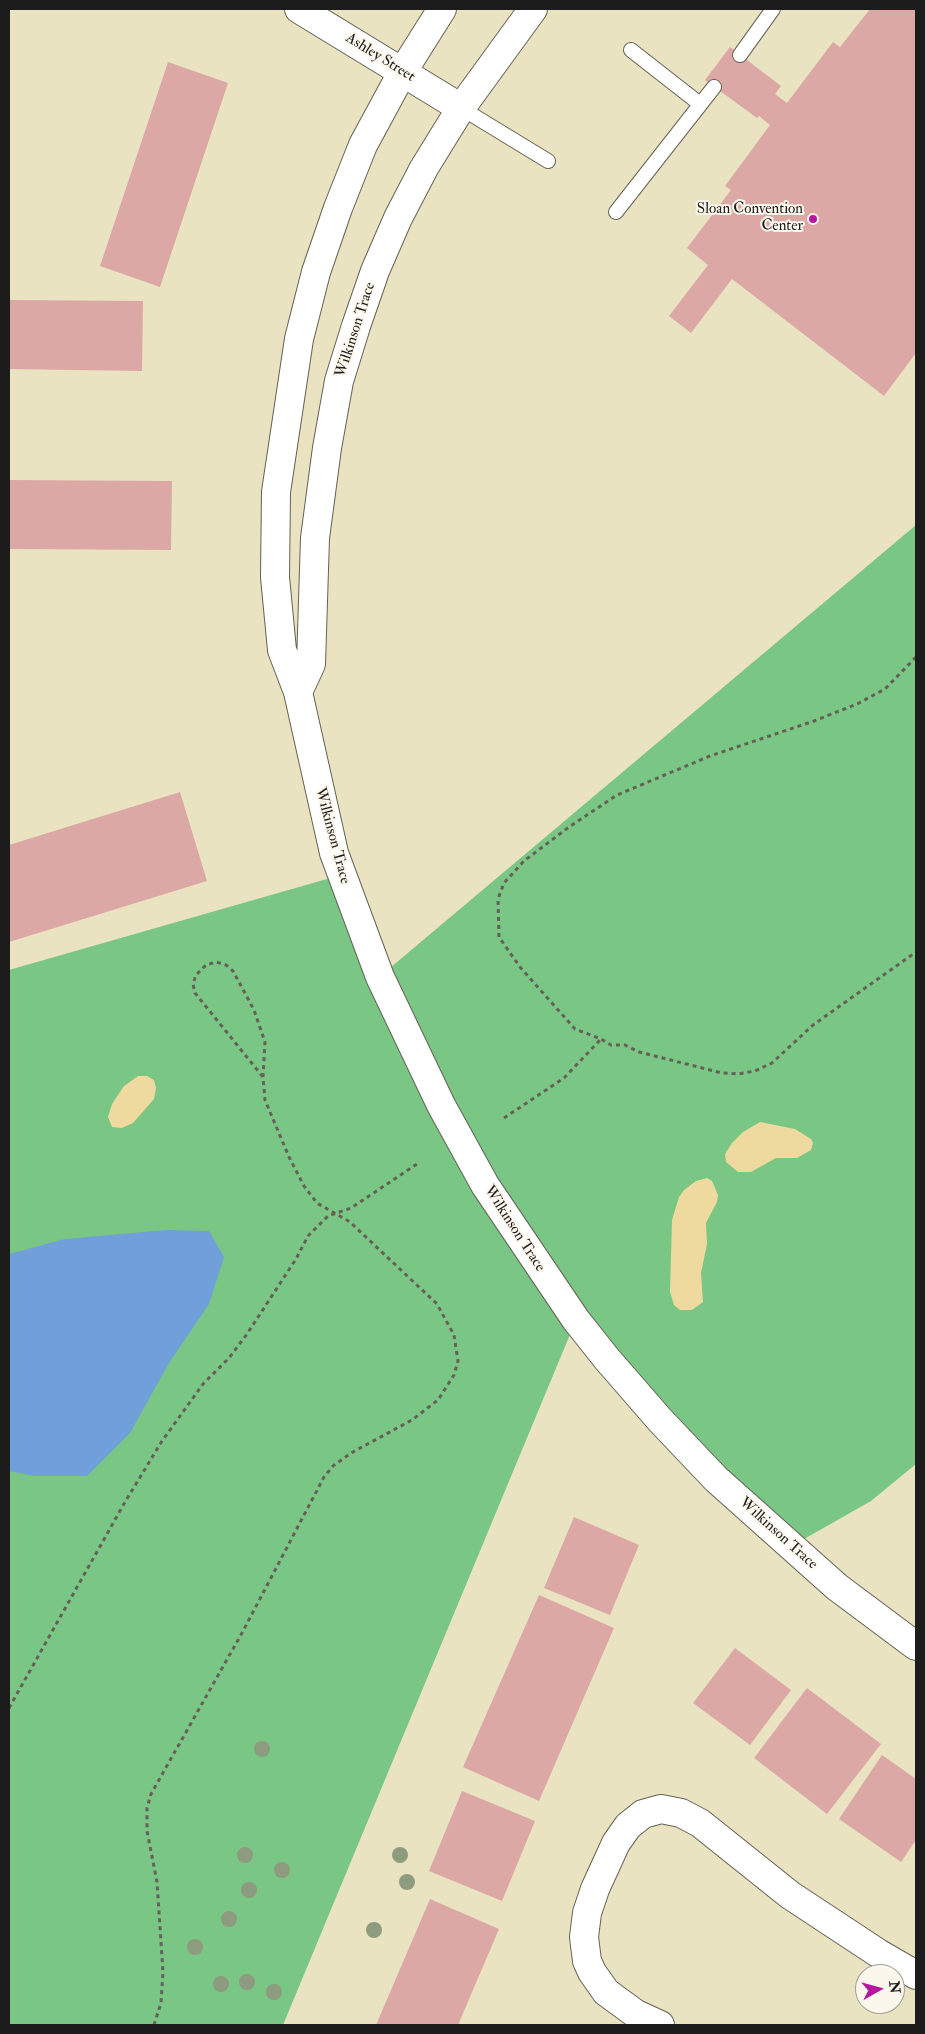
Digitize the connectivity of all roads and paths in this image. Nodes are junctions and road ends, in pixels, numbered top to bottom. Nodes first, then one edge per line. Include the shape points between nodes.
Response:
1 (299, 9) edge
2 (442, 9) edge
3 (533, 9) edge
4 (773, 9) edge
5 (632, 50) dead end
6 (740, 55) dead end
7 (403, 71) junction
8 (714, 87) dead end
9 (700, 104) junction
10 (461, 108) junction
11 (548, 162) dead end
12 (616, 212) dead end
13 (916, 657) edge
14 (298, 692) junction
15 (916, 952) edge
16 (601, 1039) junction
17 (263, 1077) junction
18 (504, 1118) dead end
19 (420, 1162) dead end
20 (334, 1214) junction
21 (916, 1646) edge
22 (9, 1708) edge
23 (916, 1976) edge
24 (154, 2025) edge
25 (660, 2025) edge

1 - 7 street, Ashley Street
2 - 7 street, Wilkinson Trace
3 - 10 street, Wilkinson Trace
4 - 6 lane
5 - 9 lane
7 - 10 street, Ashley Street
7 - 14 street, Wilkinson Trace via 364,145 338,208 316,272 299,339 276,492 275,577 282,650
8 - 9 lane
9 - 12 lane
10 - 11 lane
10 - 14 street, Wilkinson Trace via 398,218 375,271 339,380 318,508 311,664
13 - 16 path via 884,689 857,704 710,756 617,795 524,861 504,883 498,899 499,937 520,967 575,1029
14 - 21 street, Wilkinson Trace via 334,853 352,906 408,1040 485,1185 576,1320 660,1420 716,1479 790,1547
15 - 16 path via 813,1025 772,1062 755,1071 738,1074 691,1066 625,1046 611,1046
16 - 18 path via 564,1078
17 - 17 path via 265,1042 242,986 226,965 206,964 196,975 195,993
17 - 20 path via 266,1100 304,1186 317,1204
19 - 20 path via 351,1208
20 - 22 path via 308,1236 247,1334 203,1384 162,1441
20 - 24 path via 350,1222 436,1304 454,1336 458,1362 447,1390 438,1400 412,1420 351,1453 324,1477 242,1633 151,1794 147,1830 157,1882 163,1972 161,2003
23 - 25 street via 790,1895 700,1823 681,1813 661,1810 643,1814 628,1826 616,1843 593,1897 584,1937 587,1961 606,1992 636,2014

